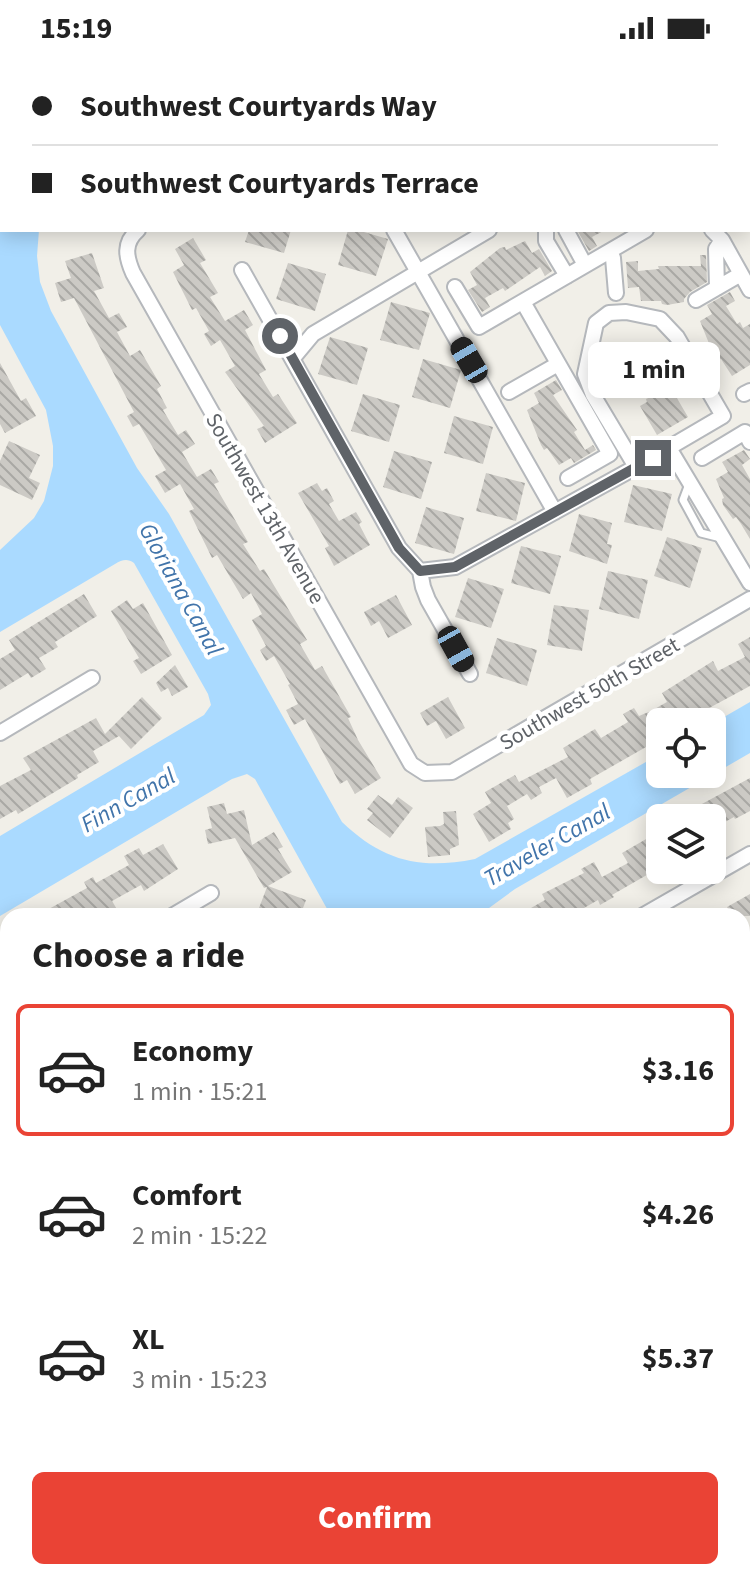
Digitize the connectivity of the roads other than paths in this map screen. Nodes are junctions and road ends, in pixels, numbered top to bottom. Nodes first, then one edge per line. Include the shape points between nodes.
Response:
1 (135, 232) edge
2 (395, 232) edge
3 (485, 232) edge
4 (546, 232) edge
5 (567, 232) edge
6 (643, 232) edge
7 (717, 235) edge
8 (610, 251) junction
9 (585, 265) junction
10 (242, 270) dead end
11 (417, 271) junction
12 (741, 274) junction
13 (567, 276) junction
14 (455, 287) dead end
15 (717, 288) junction
16 (750, 290) edge
17 (616, 293) dead end
18 (696, 300) dead end
19 (523, 302) junction
20 (293, 358) junction
21 (558, 364) junction
22 (509, 392) dead end
23 (750, 442) edge
24 (669, 448) junction
25 (702, 458) dead end
26 (636, 467) junction
27 (568, 478) dead end
28 (555, 512) junction
29 (420, 571) junction
30 (750, 583) edge
31 (750, 599) edge
32 (470, 674) dead end
33 (92, 678) dead end
34 (0, 733) edge
35 (425, 773) joint
36 (750, 854) edge
37 (211, 893) dead end
38 (186, 908) edge
39 (656, 908) edge

1 - 35 street, Southwest 13th Avenue via 127,247 133,273 411,764
2 - 11 street
3 - 11 street
4 - 13 street
5 - 9 street
6 - 8 street
7 - 12 street
7 - 15 street
8 - 9 street
8 - 17 street
9 - 13 street
10 - 20 street
11 - 20 street via 313,334
11 - 28 street
12 - 15 street
12 - 16 street
13 - 19 street
14 - 19 street via 479,327
15 - 18 street
19 - 21 street
20 - 29 street via 399,548
21 - 22 street
21 - 27 street via 610,454
23 - 25 street via 745,432
24 - 26 street
24 - 26 street via 723,416 683,347 660,319 609,313 596,323 585,374
24 - 30 street
26 - 28 street
28 - 29 street via 455,567
29 - 32 street via 428,600
31 - 35 street, Southwest 50th Street via 452,772
33 - 34 street
36 - 39 street
37 - 38 street

